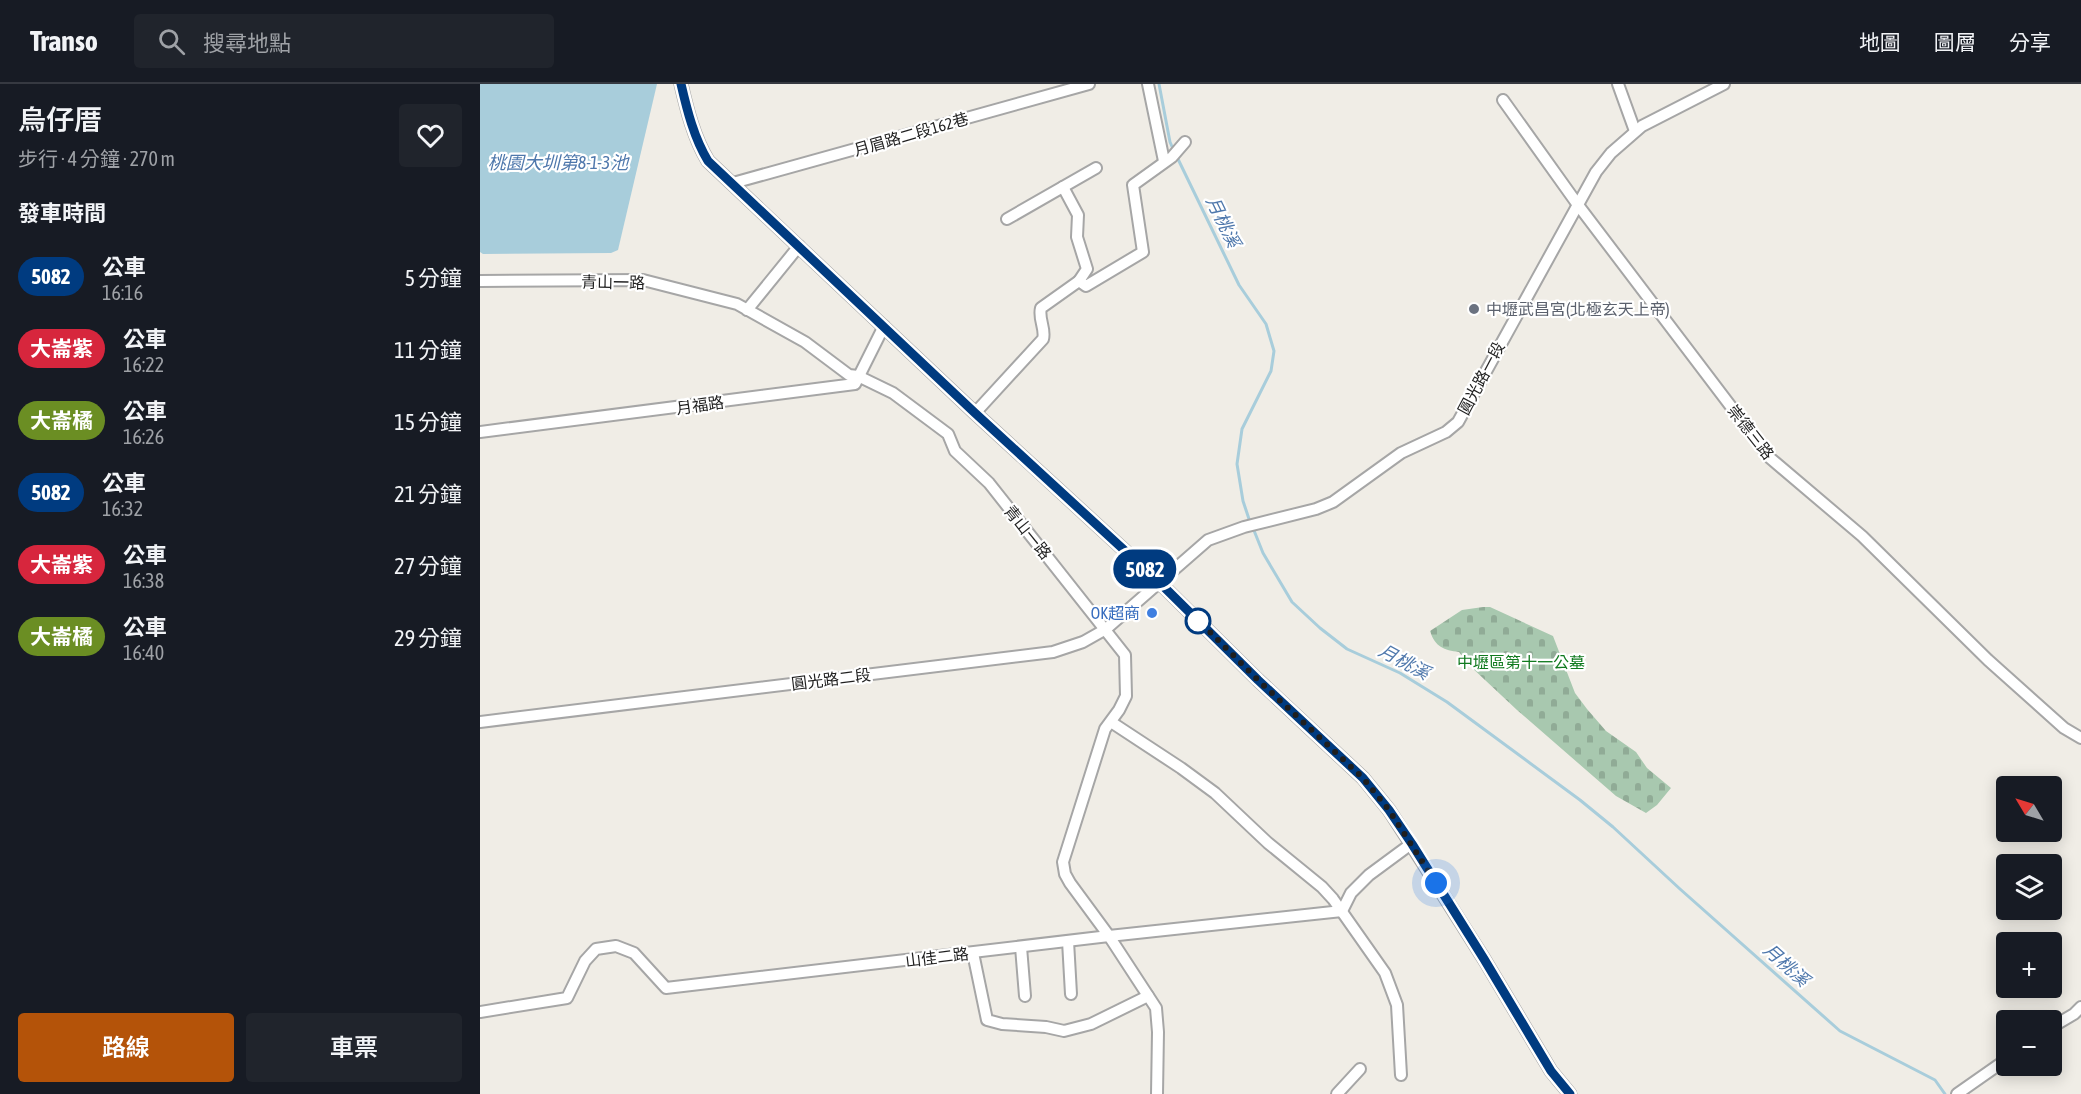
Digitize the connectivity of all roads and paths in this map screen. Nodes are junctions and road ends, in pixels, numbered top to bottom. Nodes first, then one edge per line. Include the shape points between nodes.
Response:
1 (681, 84) edge
2 (1089, 84) edge
3 (1148, 84) edge
4 (1618, 84) edge
5 (1724, 84) edge
6 (1503, 100) dead end
7 (1635, 131) junction
8 (1185, 142) dead end
9 (1168, 159) junction
10 (1096, 168) dead end
11 (733, 183) junction
12 (1063, 188) junction
13 (1578, 205) junction
14 (1007, 219) dead end
15 (799, 246) junction
16 (480, 281) edge
17 (1078, 281) junction
18 (747, 310) junction
19 (884, 326) junction
20 (858, 376) junction
21 (975, 413) junction
22 (480, 432) edge
23 (1160, 583) junction
24 (1106, 629) junction
25 (480, 722) edge
26 (1111, 722) junction
27 (2081, 738) edge
28 (1412, 844) junction
29 (1342, 911) junction
30 (1110, 936) junction
31 (1068, 941) junction
32 (1021, 947) junction
33 (973, 953) junction
34 (1071, 994) dead end
35 (1025, 996) dead end
36 (1148, 996) junction
37 (480, 1012) edge
38 (2079, 1012) edge
39 (2062, 1021) edge
40 (1996, 1067) edge
41 (1360, 1069) dead end
42 (1401, 1075) dead end
43 (1157, 1094) edge
44 (1337, 1094) edge
45 (1570, 1094) edge
46 (1957, 1094) edge

1 - 11 street via 702,150 708,161
2 - 11 street, 月眉路二段162巷
3 - 9 street
4 - 7 street
5 - 7 street, 圓光路一段
6 - 13 street, 崇德三路
7 - 13 street, 圓光路一段 via 1596,172
8 - 9 street
9 - 17 street via 1133,184 1143,252 1086,286
10 - 12 street
11 - 15 street
12 - 14 street
12 - 17 street via 1078,215 1077,237 1087,269
13 - 23 street, 圓光路一段 via 1458,422 1446,432 1401,453 1333,502 1208,540
13 - 27 street, 崇德三路 via 1770,458 1862,536 1997,668 2064,728
15 - 18 street
15 - 19 street
16 - 18 street, 青山一路 via 643,280
17 - 21 street via 1041,308 1043,339
18 - 20 street, 青山一路 via 805,342 849,375
19 - 20 street
19 - 21 street
20 - 22 street, 月福路 via 855,384
20 - 24 street, 青山一路 via 892,393 948,434 955,451 989,483
21 - 23 street
23 - 24 street, 圓光路二段
23 - 28 street via 1363,778
24 - 25 street, 圓光路二段 via 1053,652
24 - 26 street, 青山一路 via 1125,655 1126,696
26 - 29 street via 1215,793 1322,887
26 - 30 street, 青山一路 via 1105,729 1063,862 1070,883
28 - 29 street via 1363,881
28 - 45 street via 1551,1071
29 - 30 street, 山佳二路
29 - 42 street via 1385,974 1397,1005
30 - 31 street, 山佳二路
30 - 36 street, 青山一路
31 - 32 street, 山佳二路
31 - 34 street
32 - 33 street, 山佳二路
32 - 35 street
33 - 36 street via 987,1020 1002,1024 1064,1031 1091,1024
33 - 37 street, 山佳二路 via 666,988 634,953 616,946 596,949 585,961 567,998
36 - 43 street, 青山一路 via 1156,1008
38 - 39 street
40 - 46 street
41 - 44 street

